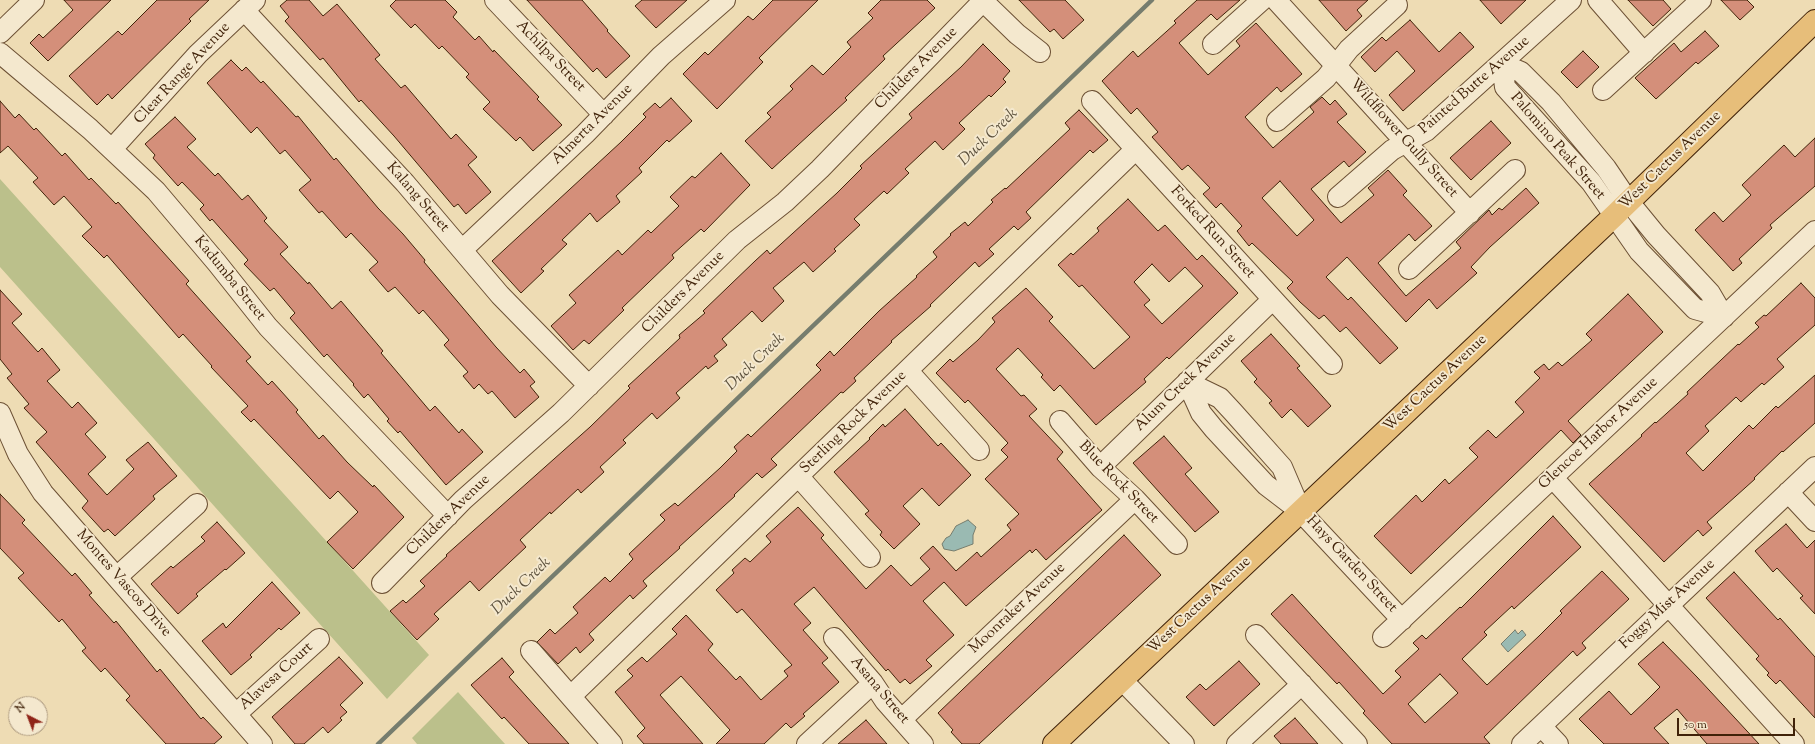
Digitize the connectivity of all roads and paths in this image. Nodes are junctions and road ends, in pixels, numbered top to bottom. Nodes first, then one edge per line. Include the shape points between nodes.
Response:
1 (34, 0) edge
2 (495, 0) edge
3 (724, 0) edge
4 (1262, 0) edge
5 (1276, 0) edge
6 (1571, 0) edge
7 (1598, 0) edge
8 (1701, 0) edge
9 (983, 1) edge
10 (250, 5) edge
11 (1397, 5) dead end
12 (1815, 21) edge
13 (0, 33) edge
14 (1213, 44) dead end
15 (1040, 52) dead end
16 (0, 53) edge
17 (1644, 53) junction
18 (1502, 64) junction
19 (1336, 66) junction
20 (1603, 90) dead end
21 (1092, 101) dead end
22 (1551, 102) junction
23 (604, 115) junction
24 (1532, 119) junction
25 (1277, 121) dead end
26 (1406, 142) junction
27 (112, 149) junction
28 (1136, 149) junction
29 (1515, 170) dead end
30 (1338, 197) dead end
31 (1622, 209) junction
32 (1470, 212) junction
33 (1811, 241) edge
34 (462, 250) junction
35 (1409, 269) dead end
36 (1272, 300) junction
37 (1724, 317) junction
38 (1332, 364) dead end
39 (908, 371) junction
40 (1187, 382) junction
41 (589, 386) junction
42 (1233, 412) junction
43 (1060, 421) dead end
44 (2, 426) edge
45 (1214, 429) junction
46 (979, 450) dead end
47 (1100, 467) junction
48 (1815, 467) edge
49 (799, 477) junction
50 (1553, 478) junction
51 (1788, 492) junction
52 (1135, 499) junction
53 (197, 504) dead end
54 (1300, 511) junction
55 (448, 516) junction
56 (1815, 521) edge
57 (1177, 544) dead end
58 (870, 557) dead end
59 (118, 576) junction
60 (382, 582) dead end
61 (1668, 606) junction
62 (1402, 620) junction
63 (1256, 635) dead end
64 (1383, 637) dead end
65 (834, 638) dead end
66 (319, 639) dead end
67 (531, 651) dead end
68 (1122, 680) junction
69 (873, 683) junction
70 (1302, 684) junction
71 (571, 696) junction
72 (236, 714) junction
73 (902, 719) junction
74 (1541, 726) junction
75 (262, 744) edge
76 (612, 744) edge
77 (807, 744) edge
78 (923, 744) edge
79 (1054, 744) edge
80 (1184, 744) edge
81 (1237, 744) edge
82 (1357, 744) edge
83 (1522, 744) edge
84 (1558, 744) edge
85 (1794, 744) edge

1 - 13 street
2 - 23 street, Achilpa Street
3 - 23 street, Almerta Avenue via 661,56
4 - 14 street
5 - 19 street, Wildflower Gully Street
6 - 18 street, Painted Butte Avenue
7 - 17 street
8 - 17 street
9 - 15 street
9 - 41 street, Childers Avenue via 820,169 785,202 737,240
10 - 27 street, Clear Range Avenue via 198,54
10 - 34 street, Kalang Street
11 - 19 street, Wildflower Gully Street via 1349,49
12 - 31 main road, West Cactus Avenue
16 - 27 street, Kadumba Street
17 - 20 street
18 - 22 street, Palomino Peak Street via 1521,72
18 - 24 street, Palomino Peak Street via 1505,87
18 - 26 street, Painted Butte Avenue via 1426,131
19 - 25 street, Wildflower Gully Street
19 - 26 street, Wildflower Gully Street
21 - 28 street, Forked Run Street
22 - 24 street
22 - 31 street, Palomino Peak Street via 1606,168
23 - 34 street, Almerta Avenue
24 - 31 street, Palomino Peak Street via 1591,182
26 - 30 street, Painted Butte Avenue via 1392,150
26 - 32 street, Wildflower Gully Street
27 - 55 street, Kadumba Street via 165,202 273,332
28 - 36 street, Forked Run Street
28 - 39 street, Sterling Rock Avenue
29 - 32 street, Wildflower Gully Street
31 - 37 street, Palomino Peak Street via 1656,235 1710,293
31 - 54 main road, West Cactus Avenue
32 - 35 street, Wildflower Gully Street
33 - 37 street, Glencoe Harbor Avenue
34 - 41 street, Kalang Street via 500,294
36 - 38 street, Forked Run Street
36 - 40 street, Alum Creek Avenue
37 - 50 street, Glencoe Harbor Avenue
39 - 46 street
39 - 49 street, Sterling Rock Avenue
40 - 42 street via 1220,398
40 - 45 street via 1201,413
40 - 47 street, Alum Creek Avenue
41 - 55 street, Childers Avenue
42 - 45 street
42 - 54 street via 1282,468
43 - 47 street, Blue Rock Street
44 - 59 street, Montes Vascos Drive via 43,493
45 - 54 street via 1266,485
47 - 52 street, Blue Rock Street
48 - 51 street, Foggy Mist Avenue
49 - 58 street
49 - 71 street, Sterling Rock Avenue
50 - 61 street
50 - 62 street, Glencoe Harbor Avenue
51 - 56 street
51 - 61 street, Foggy Mist Avenue
52 - 57 street, Blue Rock Street
52 - 73 street, Moonraker Avenue
53 - 59 street
54 - 62 street, Hays Garden Street
54 - 68 main road, West Cactus Avenue
55 - 60 street, Childers Avenue
59 - 72 street, Montes Vascos Drive
61 - 74 street, Foggy Mist Avenue
61 - 85 street
62 - 64 street, Glencoe Harbor Avenue
63 - 70 street
65 - 69 street, Asana Street
66 - 72 street, Alavesa Court
67 - 71 street
68 - 79 main road, West Cactus Avenue
68 - 80 street
69 - 73 street, Asana Street
69 - 77 street
70 - 81 street
70 - 82 street
71 - 76 street
72 - 75 street, Montes Vascos Drive
73 - 78 street, Asana Street
74 - 83 street, Foggy Mist Avenue
74 - 84 street

